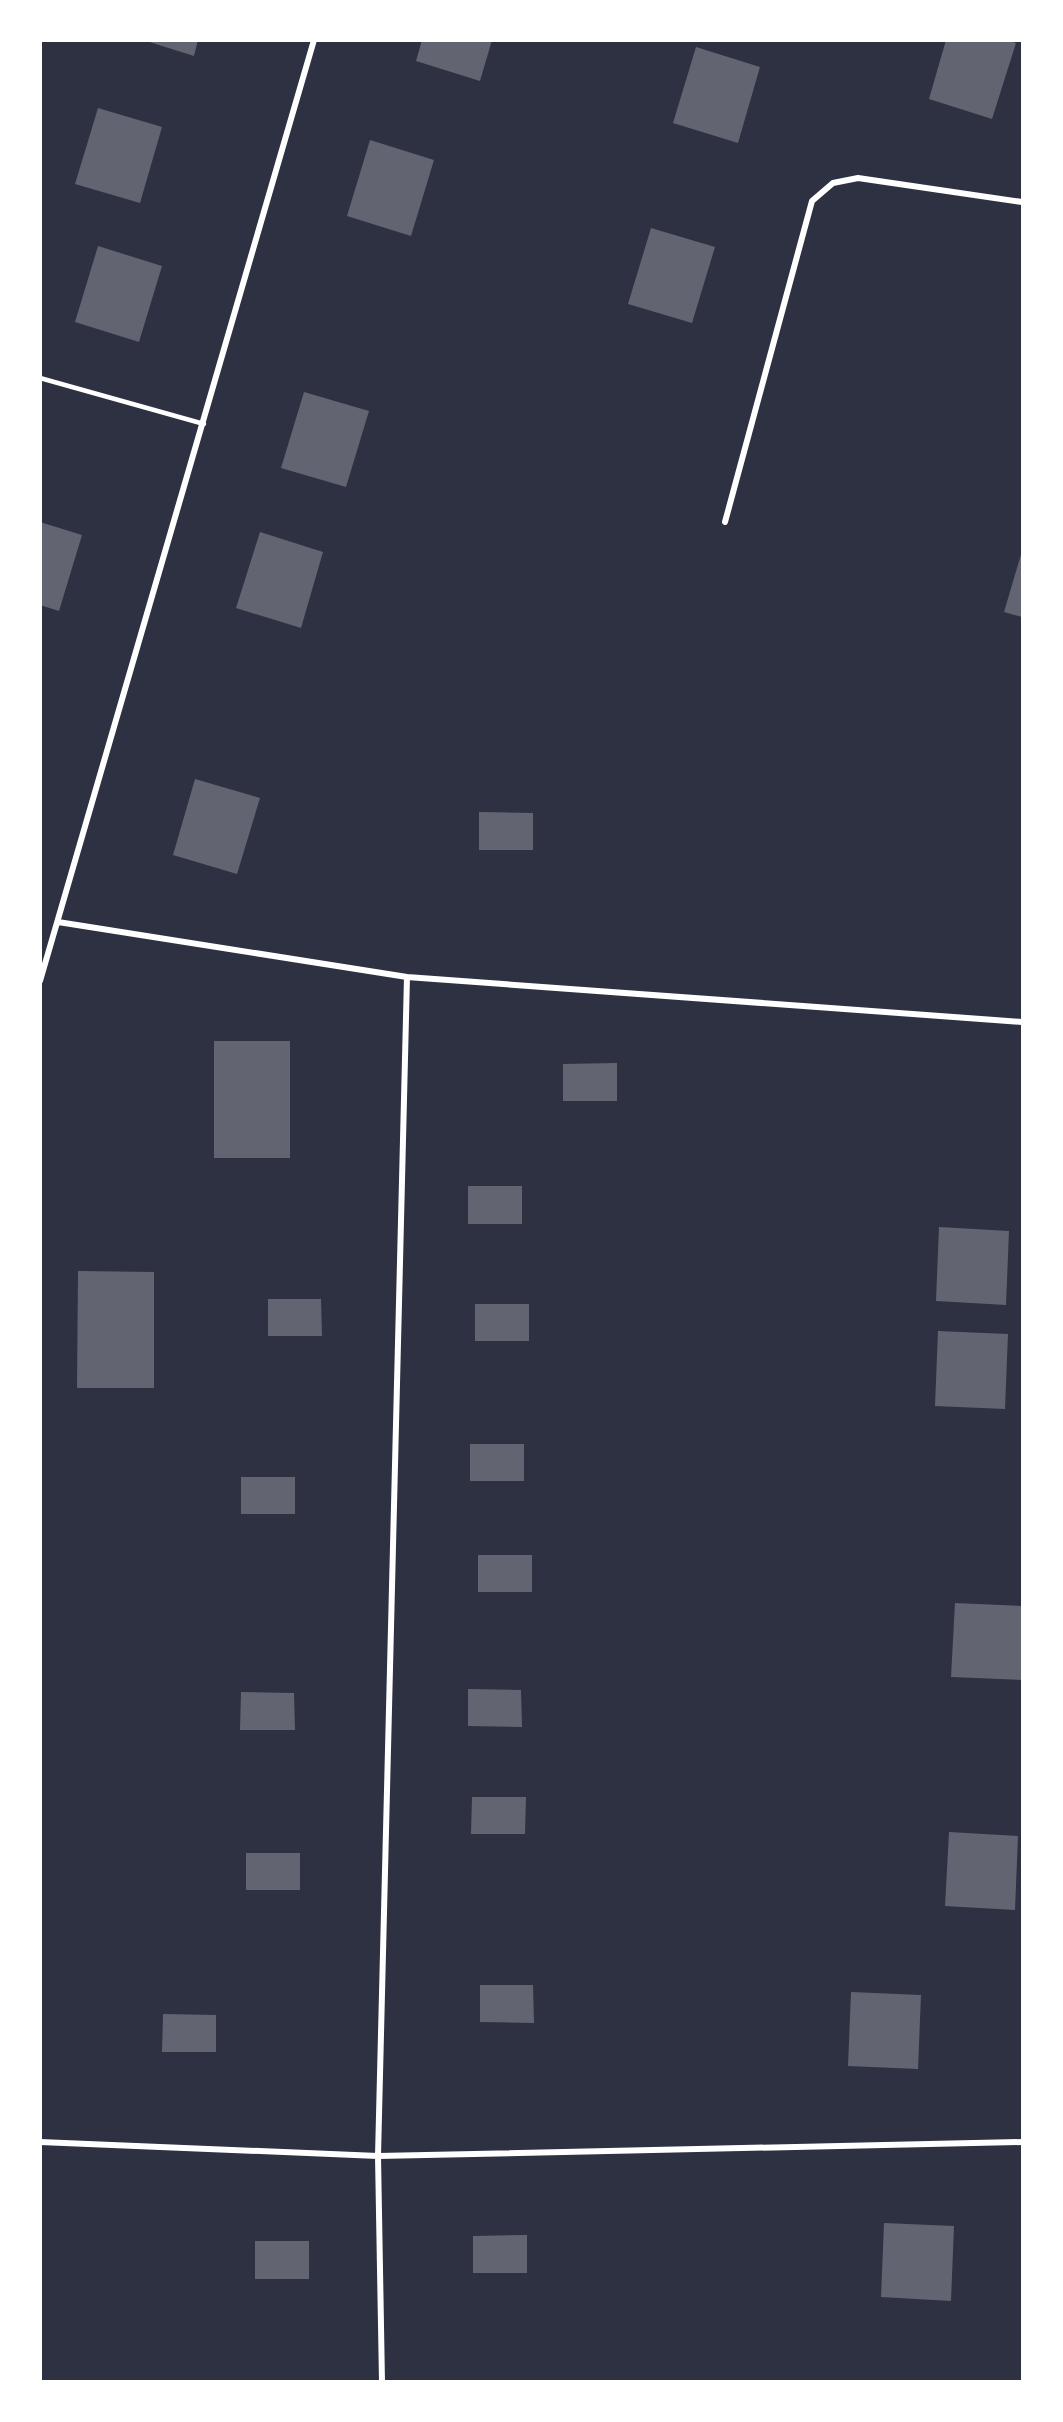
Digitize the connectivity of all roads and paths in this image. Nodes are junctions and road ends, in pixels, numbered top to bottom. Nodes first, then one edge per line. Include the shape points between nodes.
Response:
1 (314, 40) edge
2 (1023, 202) edge
3 (40, 378) edge
4 (204, 424) junction
5 (725, 522) dead end
6 (58, 922) junction
7 (407, 977) junction
8 (40, 981) edge
9 (1023, 1022) edge
10 (40, 2142) edge
11 (1023, 2142) edge
12 (378, 2156) junction
13 (382, 2382) edge

1 - 4 street
2 - 5 street via 858,178 833,183 812,201
3 - 4 lane
4 - 6 street
6 - 7 street
6 - 8 street
7 - 9 street
7 - 12 street
10 - 12 street
11 - 12 street
12 - 13 street

